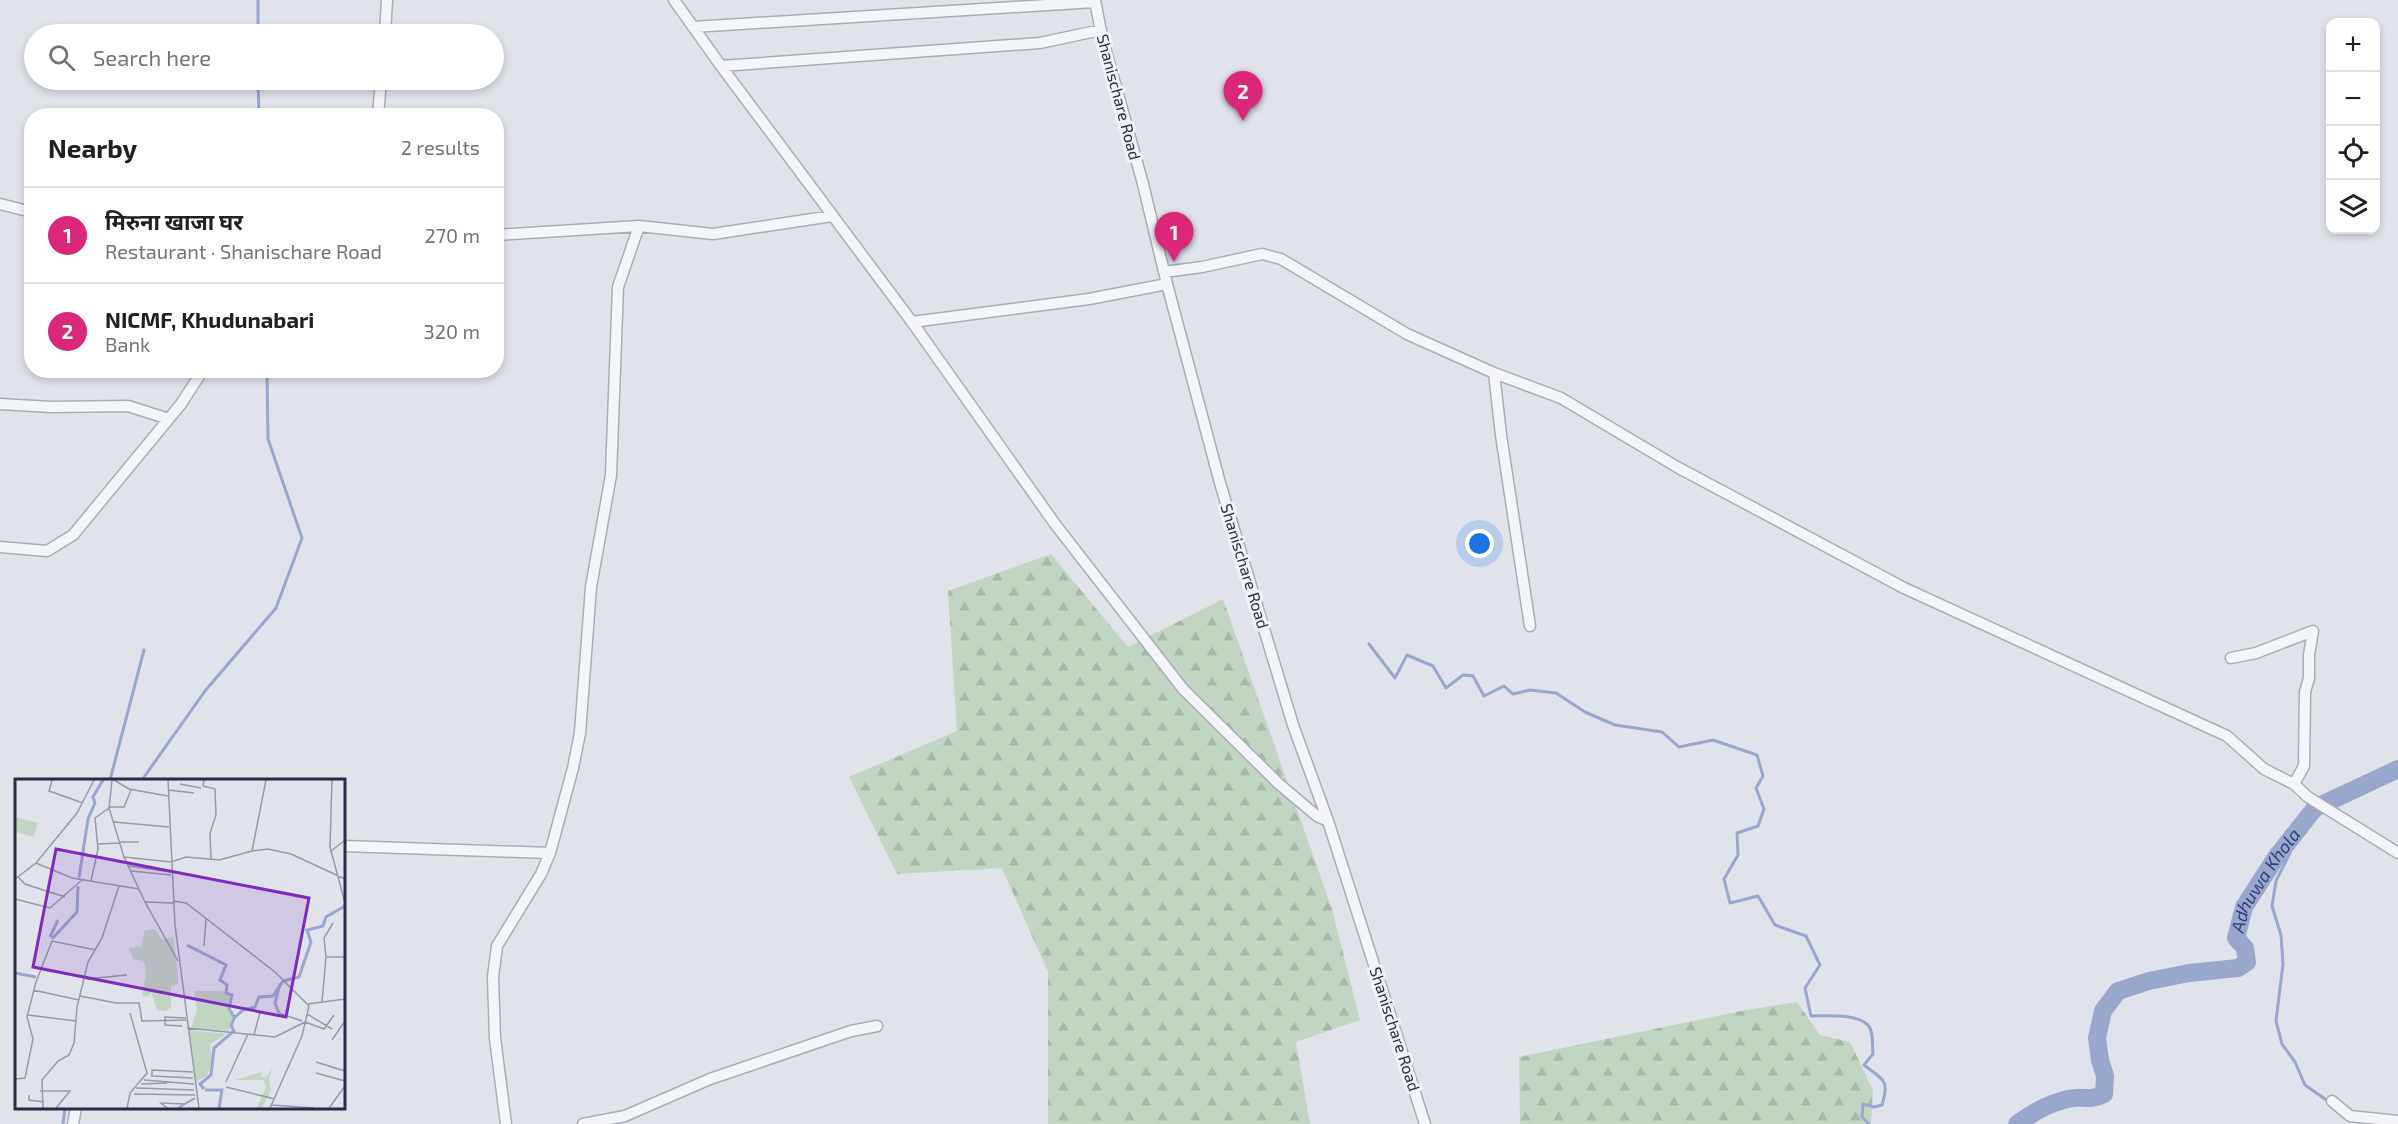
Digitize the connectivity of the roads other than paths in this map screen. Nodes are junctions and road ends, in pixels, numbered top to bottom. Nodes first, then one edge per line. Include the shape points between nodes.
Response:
1 (387, 0) edge
2 (674, 0) edge
3 (1095, 1) edge
4 (386, 24) edge
5 (693, 27) junction
6 (1101, 30) junction
7 (721, 66) junction
8 (380, 90) edge
9 (379, 108) edge
10 (0, 204) edge
11 (24, 210) edge
12 (832, 216) junction
13 (639, 226) junction
14 (504, 234) edge
15 (1164, 272) junction
16 (1167, 284) junction
17 (912, 322) junction
18 (1494, 373) junction
19 (197, 378) edge
20 (0, 404) edge
21 (169, 419) junction
22 (0, 547) edge
23 (1530, 626) dead end
24 (2231, 658) dead end
25 (2294, 784) junction
26 (1328, 821) junction
27 (345, 846) edge
28 (550, 853) junction
29 (2398, 853) edge
30 (877, 1026) dead end
31 (2332, 1101) dead end
32 (76, 1109) edge
33 (2398, 1121) edge
34 (73, 1124) edge
35 (506, 1124) edge
36 (583, 1124) edge
37 (1425, 1124) edge

1 - 4 street
2 - 5 street
3 - 5 street
3 - 6 street, Shanischare Road
5 - 7 street
6 - 7 street via 1040,43
6 - 15 street, Shanischare Road
7 - 12 street
8 - 9 street
10 - 11 street
12 - 13 street via 713,234
12 - 17 street
13 - 14 street
13 - 28 street via 618,287 611,475 591,587 580,733
15 - 16 street, Shanischare Road
15 - 18 street via 1262,254 1281,259 1407,334
16 - 17 street via 1089,299
16 - 26 street, Shanischare Road via 1223,495 1293,724
17 - 26 street via 1061,533 1183,689 1264,771
18 - 23 street
18 - 25 street via 1561,398 1677,466 1904,588 2227,736 2264,769
19 - 21 street
20 - 21 street via 128,406
21 - 22 street via 73,535 47,551
24 - 25 street via 2256,653 2313,631 2305,692 2304,766
25 - 29 street via 2308,797
26 - 37 street, Shanischare Road
27 - 28 street
28 - 35 street via 497,946 493,977 495,1038
30 - 36 street via 851,1031 710,1079 626,1116
31 - 33 street via 2350,1116
32 - 34 street

